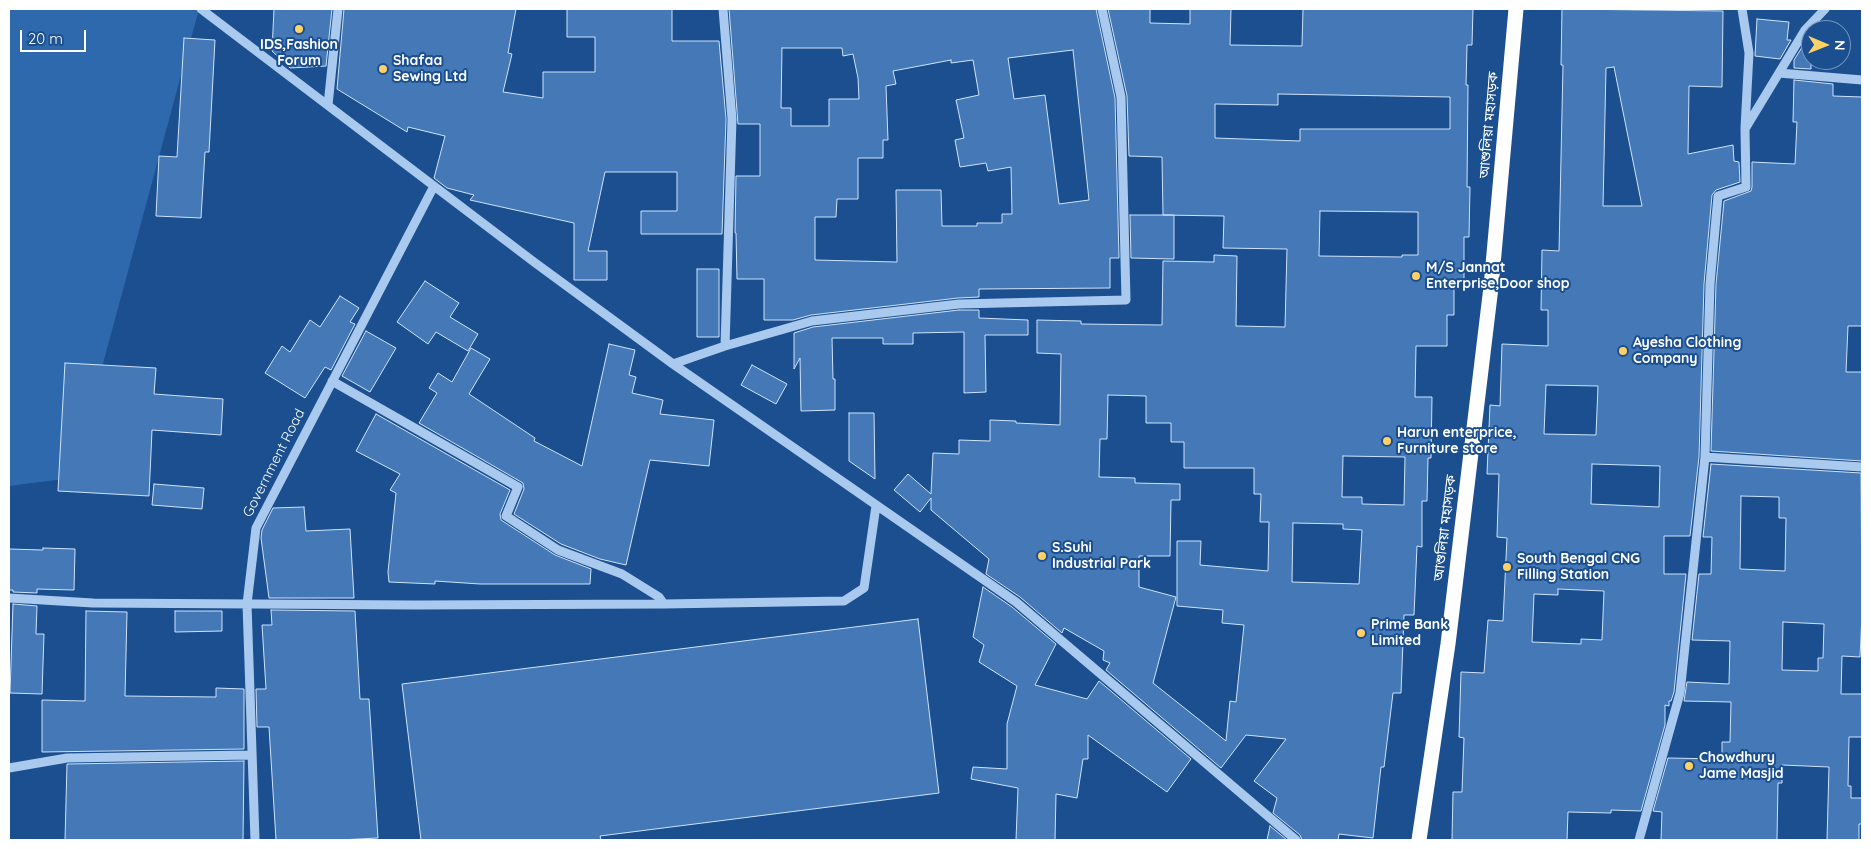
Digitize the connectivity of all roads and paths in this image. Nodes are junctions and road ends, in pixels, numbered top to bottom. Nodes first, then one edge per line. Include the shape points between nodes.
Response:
1 (201, 9) edge
2 (338, 9) edge
3 (723, 9) edge
4 (1102, 9) edge
5 (1516, 9) edge
6 (1742, 9) edge
7 (1825, 9) edge
8 (1779, 73) junction
9 (1862, 80) edge
10 (328, 105) junction
11 (1745, 129) junction
12 (434, 186) junction
13 (725, 346) junction
14 (673, 364) junction
15 (332, 381) junction
16 (1705, 457) junction
17 (1862, 467) edge
18 (876, 506) junction
19 (9, 598) edge
20 (247, 604) junction
21 (664, 604) junction
22 (251, 755) junction
23 (9, 768) edge
24 (255, 840) edge
25 (1296, 840) edge
26 (1419, 840) edge
27 (1639, 840) edge

1 - 10 street
2 - 10 street
3 - 13 street via 732,119
4 - 13 street via 1121,97 1126,300 959,304 812,321
5 - 26 highway, আশুলিয়া মহাসড়ক via 1491,287 1448,644
6 - 11 street via 1749,53
7 - 8 street via 1805,30
8 - 9 street
8 - 11 street
10 - 12 street
11 - 16 street via 1746,187 1718,196 1710,284
12 - 14 street
12 - 15 street, Government Road
13 - 14 street
14 - 18 street
15 - 20 street, Government Road via 256,528
15 - 21 street via 518,487 506,516 558,550 622,574 659,597
16 - 17 street
16 - 27 street via 1680,693
18 - 21 street via 864,588 844,601
18 - 25 street via 1016,602
19 - 20 street via 93,603
20 - 21 street
20 - 22 street, Government Road
22 - 23 street via 67,758
22 - 24 street, Government Road

